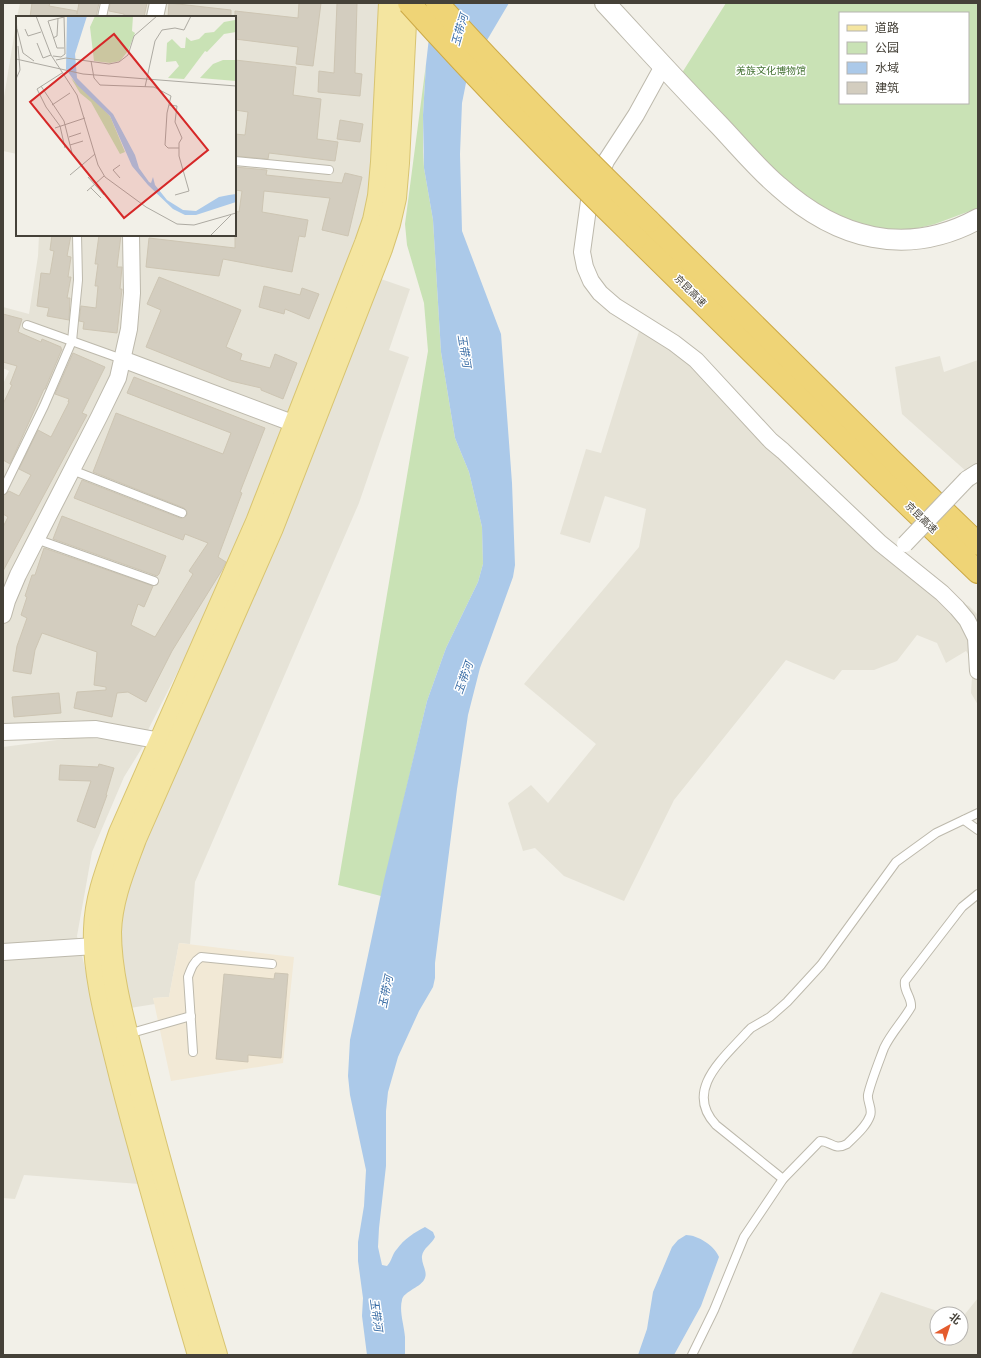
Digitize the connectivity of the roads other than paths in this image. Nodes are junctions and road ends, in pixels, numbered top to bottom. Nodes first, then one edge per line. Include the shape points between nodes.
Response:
1 (105, 3) edge
2 (158, 3) edge
3 (390, 3) edge
4 (406, 3) edge
5 (409, 3) edge
6 (437, 3) edge
7 (605, 3) edge
8 (102, 16) edge
9 (155, 16) edge
10 (663, 66) junction
11 (236, 161) edge
12 (329, 170) dead end
13 (978, 219) edge
14 (643, 229) junction
15 (77, 236) edge
16 (131, 236) edge
17 (27, 325) dead end
18 (72, 341) junction
19 (122, 359) junction
20 (295, 424) junction
21 (72, 470) junction
22 (973, 475) edge
23 (3, 490) edge
24 (182, 513) dead end
25 (36, 539) junction
26 (978, 544) edge
27 (894, 555) junction
28 (978, 572) edge
29 (154, 582) dead end
30 (3, 615) edge
31 (978, 671) edge
32 (3, 732) edge
33 (160, 741) junction
34 (978, 813) edge
35 (964, 820) junction
36 (978, 830) edge
37 (978, 894) edge
38 (95, 946) junction
39 (3, 952) edge
40 (272, 964) dead end
41 (191, 1016) junction
42 (127, 1034) junction
43 (193, 1052) dead end
44 (783, 1179) junction
45 (199, 1355) edge
46 (216, 1355) edge
47 (692, 1355) edge

1 - 8 lane
2 - 9 street
3 - 20 main road via 382,162 374,220
4 - 42 main road via 395,198 381,248 272,528 149,806 117,888 110,931 111,956
5 - 14 highway, 京昆高速, bridge via 519,122
6 - 14 highway, 京昆高速, bridge
7 - 10 street
10 - 13 street via 777,186 815,214 839,227 873,238 908,240 942,235
10 - 27 street via 636,115 606,161 589,201 582,252 591,280 600,293 615,306 696,360 771,441
11 - 12 lane
14 - 26 highway, 京昆高速
14 - 28 highway, 京昆高速 via 878,476
15 - 18 lane via 78,280
16 - 19 street via 132,293 129,329
17 - 18 lane
18 - 19 lane
18 - 23 lane
19 - 20 street
19 - 21 street via 118,378
20 - 33 main road via 240,563
21 - 24 lane
21 - 25 street
22 - 27 street, bridge
25 - 29 lane
25 - 30 street via 11,589
27 - 31 street via 958,608 967,620 976,638
32 - 33 street via 96,729
33 - 38 main road via 120,833 102,884 96,911
34 - 35 lane
35 - 36 lane
35 - 44 lane via 936,833 896,862 821,965 788,1002 751,1028 707,1079 704,1101 708,1117
37 - 44 lane via 962,907 905,981 904,986 912,1007 884,1048 869,1092 871,1115 867,1123 842,1146 820,1141
38 - 39 street
38 - 45 main road via 99,982 113,1045 140,1151
40 - 41 lane via 201,957 196,960 188,977
41 - 42 lane
41 - 43 lane
42 - 46 main road via 157,1155
44 - 47 lane via 744,1236 714,1310

